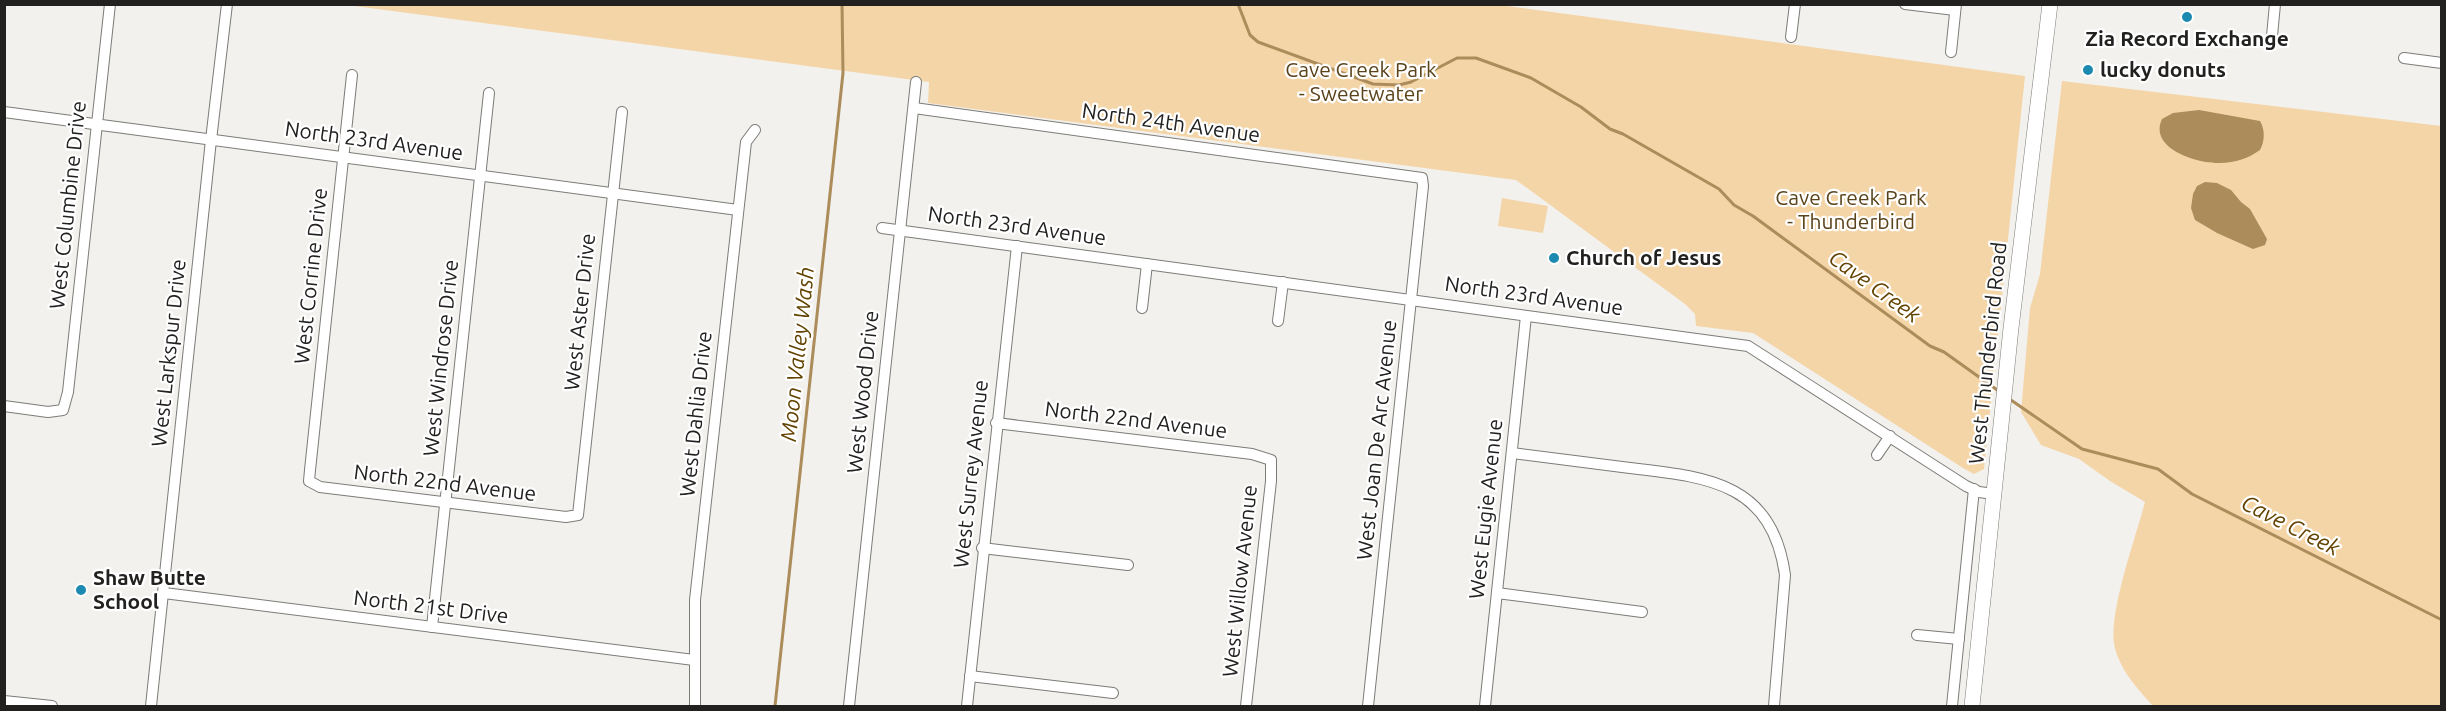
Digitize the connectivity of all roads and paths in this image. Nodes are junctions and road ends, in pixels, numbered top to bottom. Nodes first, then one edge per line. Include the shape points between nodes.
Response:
1 (110, 4) edge
2 (227, 4) edge
3 (1795, 4) edge
4 (1905, 4) edge
5 (2050, 4) edge
6 (2275, 4) edge
7 (1956, 7) edge
8 (2271, 36) dead end
9 (1791, 37) dead end
10 (1951, 52) dead end
11 (2404, 58) dead end
12 (2442, 63) edge
13 (352, 75) dead end
14 (916, 82) dead end
15 (489, 93) dead end
16 (914, 108) junction
17 (4, 112) edge
18 (622, 112) dead end
19 (96, 124) junction
20 (755, 129) dead end
21 (211, 140) junction
22 (343, 157) junction
23 (480, 175) junction
24 (1422, 178) joint
25 (612, 193) junction
26 (738, 210) junction
27 (882, 228) dead end
28 (899, 230) junction
29 (1017, 246) junction
30 (1147, 264) junction
31 (1283, 282) junction
32 (1411, 299) junction
33 (1142, 308) dead end
34 (1526, 316) junction
35 (1278, 321) dead end
36 (4, 406) edge
37 (996, 423) junction
38 (1890, 436) junction
39 (1512, 453) junction
40 (1877, 455) dead end
41 (1271, 460) joint
42 (309, 481) joint
43 (1974, 489) junction
44 (1994, 494) junction
45 (446, 502) junction
46 (578, 515) joint
47 (982, 548) junction
48 (1128, 565) dead end
49 (164, 593) junction
50 (1497, 593) junction
51 (1642, 612) dead end
52 (432, 627) junction
53 (1917, 635) dead end
54 (1959, 639) junction
55 (694, 660) junction
56 (970, 676) junction
57 (1113, 693) dead end
58 (4, 701) edge
59 (20, 705) edge
60 (52, 706) edge
61 (151, 706) edge
62 (694, 706) edge
63 (849, 706) edge
64 (967, 706) edge
65 (1246, 706) edge
66 (1368, 706) edge
67 (1485, 706) edge
68 (1774, 706) edge
69 (1952, 706) edge
70 (1972, 706) edge

1 - 19 street, West Columbine Drive
2 - 21 street, West Larkspur Drive
3 - 9 street
4 - 7 street
5 - 44 main road, West Thunderbird Road
6 - 8 street
7 - 10 street
11 - 12 street
13 - 22 street, West Corrine Drive
14 - 16 street, West Wood Drive
15 - 23 street, West Windrose Drive
16 - 24 street, North 24th Avenue
16 - 28 street, West Wood Drive
17 - 19 street, North 23rd Avenue
18 - 25 street, West Aster Drive
19 - 21 street, North 23rd Avenue
19 - 36 street, West Columbine Drive via 63,410 48,412
20 - 26 street, West Dahlia Drive via 746,142
21 - 22 street, North 23rd Avenue
21 - 49 street, West Larkspur Drive
22 - 23 street, North 23rd Avenue
22 - 42 street, West Corrine Drive
23 - 25 street, North 23rd Avenue
23 - 45 street, West Windrose Drive
24 - 32 street, West Joan De Arc Avenue
25 - 26 street, North 23rd Avenue
25 - 46 street, West Aster Drive
26 - 55 street, West Dahlia Drive via 695,600
27 - 28 street, North 23rd Avenue
28 - 29 street, North 23rd Avenue
28 - 63 street, West Wood Drive
29 - 30 street, North 23rd Avenue
29 - 37 street, West Surrey Avenue
30 - 31 street, North 23rd Avenue
30 - 33 street
31 - 32 street, North 23rd Avenue
31 - 35 street
32 - 34 street, North 23rd Avenue
32 - 66 street, West Joan De Arc Avenue
34 - 38 street, North 23rd Avenue via 1748,346
34 - 39 street, West Eugie Avenue
37 - 41 street, North 22nd Avenue via 1252,454
37 - 47 street, West Surrey Avenue
38 - 40 street
38 - 43 street, North 23rd Avenue
39 - 50 street, West Eugie Avenue
39 - 68 street via 1692,476 1724,485 1754,507 1776,540 1785,575
41 - 65 street, West Willow Avenue
42 - 45 street, North 22nd Avenue via 320,487
43 - 44 street, North 23rd Avenue
43 - 54 street, West Thunderbird Road
44 - 70 main road, West Thunderbird Road
45 - 46 street, North 22nd Avenue via 566,518
45 - 52 street, West Windrose Drive
47 - 48 street
47 - 56 street, West Surrey Avenue
49 - 52 street, North 21st Drive
49 - 61 street, West Larkspur Drive
50 - 51 street
50 - 67 street, West Eugie Avenue
52 - 55 street, North 21st Drive
53 - 54 street
54 - 69 street, West Thunderbird Road
55 - 62 street, West Dahlia Drive
56 - 57 street
56 - 64 street, West Surrey Avenue
58 - 59 street
59 - 60 street

